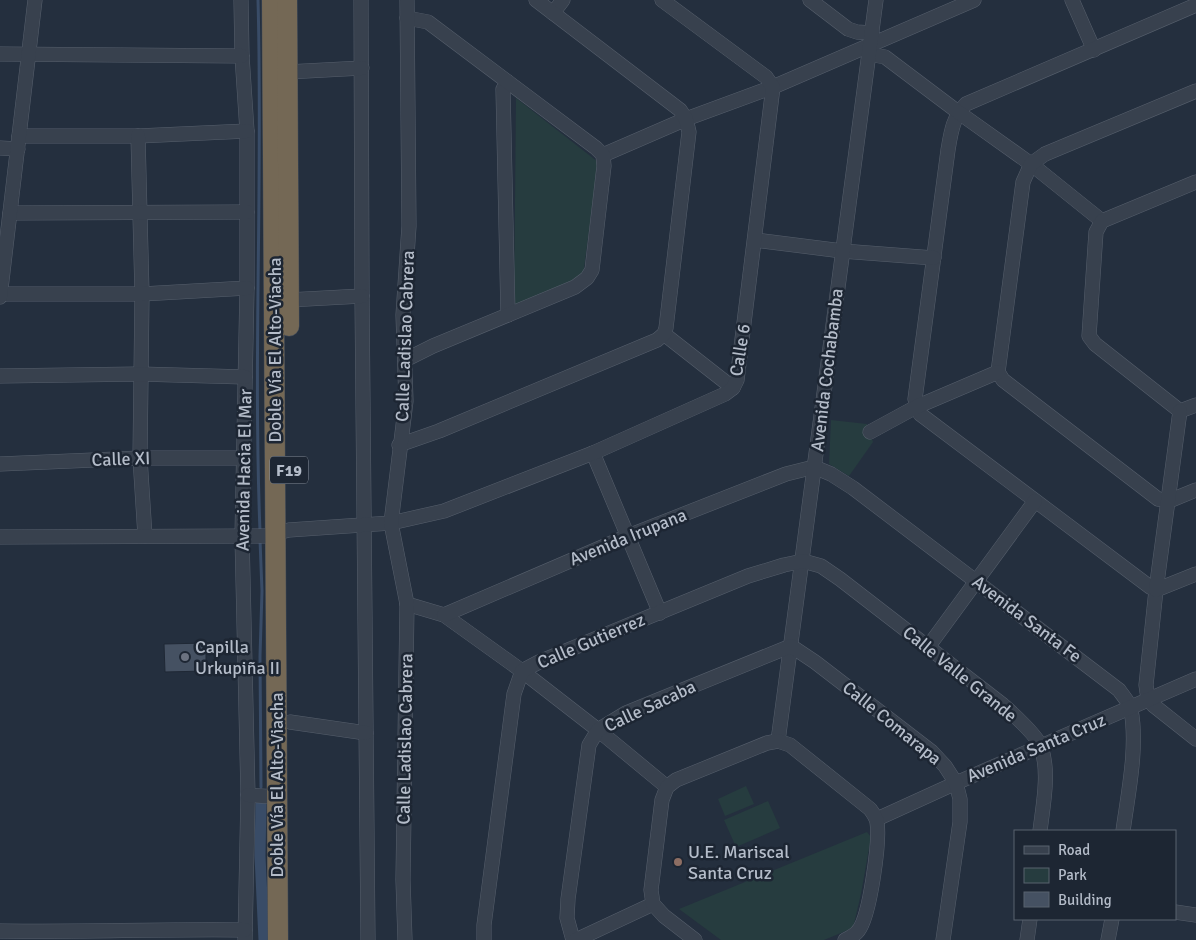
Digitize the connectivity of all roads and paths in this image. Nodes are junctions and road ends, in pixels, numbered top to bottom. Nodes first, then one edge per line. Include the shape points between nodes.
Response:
1 (35, 0) edge
2 (241, 0) edge
3 (272, 0) edge
4 (287, 0) edge
5 (361, 0) edge
6 (407, 0) edge
7 (536, 0) edge
8 (562, 0) edge
9 (662, 0) edge
10 (810, 0) edge
11 (876, 0) edge
12 (974, 0) edge
13 (1072, 0) edge
14 (1196, 4) edge
15 (553, 13) junction
16 (407, 18) junction
17 (870, 44) junction
18 (1094, 50) junction
19 (0, 54) edge
20 (28, 55) junction
21 (242, 56) junction
22 (362, 68) junction
23 (287, 72) junction
24 (508, 82) junction
25 (773, 87) junction
26 (1196, 91) edge
27 (958, 112) junction
28 (686, 119) junction
29 (247, 131) junction
30 (138, 136) junction
31 (18, 142) junction
32 (0, 148) edge
33 (603, 155) junction
34 (1030, 164) junction
35 (1196, 182) edge
36 (247, 212) junction
37 (10, 213) junction
38 (139, 213) junction
39 (1102, 221) junction
40 (756, 240) junction
41 (3, 242) edge
42 (842, 251) junction
43 (934, 258) junction
44 (247, 288) junction
45 (142, 294) junction
46 (0, 295) edge
47 (362, 296) junction
48 (288, 300) junction
49 (508, 315) junction
50 (664, 334) junction
51 (405, 360) junction
52 (998, 372) junction
53 (140, 374) junction
54 (0, 376) edge
55 (245, 377) junction
56 (733, 388) junction
57 (1196, 404) edge
58 (916, 407) junction
59 (1180, 411) junction
60 (870, 432) dead end
61 (400, 445) junction
62 (593, 452) junction
63 (140, 458) junction
64 (243, 458) junction
65 (0, 464) edge
66 (814, 467) junction
67 (1196, 490) edge
68 (1035, 501) junction
69 (1169, 501) junction
70 (391, 523) junction
71 (364, 524) junction
72 (265, 535) junction
73 (145, 536) junction
74 (628, 536) junction
75 (0, 537) edge
76 (803, 560) junction
77 (1196, 574) edge
78 (975, 580) junction
79 (1156, 590) junction
80 (406, 604) junction
81 (660, 612) junction
82 (444, 615) junction
83 (791, 646) junction
84 (928, 647) junction
85 (522, 671) junction
86 (1196, 679) edge
87 (1148, 699) junction
88 (1131, 708) junction
89 (290, 722) junction
90 (598, 730) junction
91 (366, 733) junction
92 (1196, 739) edge
93 (778, 741) junction
94 (1041, 746) junction
95 (956, 783) junction
96 (667, 787) junction
97 (248, 795) junction
98 (277, 797) junction
99 (877, 819) junction
100 (1040, 830) edge
101 (1123, 830) edge
102 (652, 904) junction
103 (1176, 912) edge
104 (1196, 915) edge
105 (1030, 920) edge
106 (1112, 920) edge
107 (0, 931) edge
108 (149, 934) edge
109 (245, 935) edge
110 (71, 936) edge
111 (278, 940) edge
112 (292, 940) edge
113 (368, 940) edge
114 (405, 940) edge
115 (484, 940) edge
116 (575, 940) edge
117 (696, 940) edge
118 (846, 940) edge
119 (943, 940) edge
120 (1027, 940) edge
121 (1108, 940) edge

1 - 20 street
2 - 21 street, Avenida Hacia El Mar
3 - 72 highway, Doble Vía El Alto-Viacha / F19
4 - 23 highway, Doble Vía El Alto-Viacha / F19
5 - 22 street
6 - 16 street, Calle Ladislao Cabrera
7 - 15 street
8 - 15 street
9 - 25 street via 766,77
10 - 17 street
11 - 17 street, Avenida Cochabamba
12 - 17 street
13 - 18 street
14 - 18 street
15 - 28 street via 680,110
16 - 24 street via 428,22
16 - 51 street, Calle Ladislao Cabrera via 409,226 403,315
17 - 25 street
17 - 27 street
17 - 42 street, Avenida Cochabamba
18 - 27 street via 966,104
19 - 20 street
20 - 21 street
20 - 31 street
21 - 29 street, Avenida Hacia El Mar
22 - 23 street
22 - 47 street
23 - 48 highway, Doble Vía El Alto-Viacha / F19
24 - 33 street
24 - 49 street via 503,89
25 - 28 street
25 - 40 street, Calle 6
26 - 34 street via 1045,154
27 - 34 street
27 - 43 street via 948,150
28 - 33 street
28 - 50 street via 689,132
29 - 30 street
29 - 36 street, Avenida Hacia El Mar
30 - 31 street
30 - 38 street
31 - 32 street
31 - 37 street
33 - 49 street via 592,270 575,287
34 - 39 street
34 - 52 street via 1023,182
35 - 39 street
36 - 38 street
36 - 44 street, Avenida Hacia El Mar
37 - 38 street
37 - 41 street
38 - 45 street
39 - 59 street via 1096,232 1089,336
40 - 42 street
40 - 56 street, Calle 6 via 737,380
41 - 46 street
42 - 43 street
42 - 66 street, Avenida Cochabamba
43 - 58 street
44 - 45 street
44 - 55 street, Avenida Hacia El Mar
45 - 46 street
45 - 53 street
47 - 48 street
47 - 71 street
48 - 72 highway, Doble Vía El Alto-Viacha / F19
49 - 51 street
50 - 56 street
50 - 61 street via 657,340
51 - 61 street, Calle Ladislao Cabrera via 406,401
52 - 58 street
52 - 69 street via 1003,380 1158,499
53 - 54 street
53 - 55 street
53 - 63 street
55 - 64 street, Avenida Hacia El Mar
56 - 62 street, Calle 6
57 - 59 street
58 - 60 street
58 - 68 street via 920,414
59 - 69 street
61 - 70 street, Calle Ladislao Cabrera
62 - 70 street, Calle 6 via 444,511
62 - 74 street
63 - 64 street, Calle XI
63 - 65 street, Calle XI
63 - 73 street
64 - 72 street, Avenida Hacia El Mar
66 - 74 street, Avenida Irupana via 740,491
66 - 76 street, Avenida Cochabamba
66 - 78 street, Avenida Santa Fe via 853,488
67 - 69 street
68 - 78 street
68 - 79 street
69 - 79 street
70 - 71 street, Calle 6
70 - 80 street, Calle Ladislao Cabrera
71 - 72 street, Calle 6
71 - 91 street
72 - 73 street, Calle 6
72 - 89 highway, Doble Vía El Alto-Viacha / F19
72 - 97 street, Avenida Hacia El Mar
72 - 98 highway, Doble Vía El Alto-Viacha / F19
73 - 75 street, Calle 6
74 - 81 street
74 - 82 street, Avenida Irupana
76 - 81 street, Calle Gutierrez via 748,576
76 - 83 street, Avenida Cochabamba
76 - 84 street, Calle Valle Grande via 834,575
77 - 79 street
78 - 84 street
78 - 88 street, Avenida Santa Fe via 1120,690
79 - 87 street via 1146,685
80 - 82 street
80 - 114 street, Calle Ladislao Cabrera
81 - 85 street, Calle Gutierrez
82 - 85 street
83 - 90 street, Calle Sacaba via 626,713
83 - 93 street, Avenida Cochabamba
83 - 95 street, Calle Comarapa via 932,752
84 - 94 street, Calle Valle Grande via 1003,704
85 - 90 street
85 - 115 street, Calle Gutierrez via 514,694
86 - 87 street, Avenida Santa Cruz
87 - 88 street, Avenida Santa Cruz
87 - 92 street
88 - 94 street, Avenida Santa Cruz
88 - 101 street via 1132,758
89 - 91 street
89 - 112 highway, Doble Vía El Alto-Viacha / F19
90 - 96 street
90 - 116 street, Calle Sacaba via 589,745 568,899 567,918
91 - 113 street
93 - 96 street via 685,776
93 - 99 street via 790,745 870,809
94 - 95 street, Avenida Santa Cruz
94 - 100 street via 1045,782
95 - 99 street, Avenida Santa Cruz
95 - 119 street, Calle Comarapa via 960,822
96 - 102 street via 662,800
97 - 98 street
97 - 109 street, Avenida Hacia El Mar
98 - 111 highway, Doble Vía El Alto-Viacha / F19
99 - 118 street via 865,916 858,931
102 - 116 street
102 - 117 street
103 - 104 street
105 - 120 street
106 - 121 street
107 - 110 street
108 - 109 street
108 - 110 street

